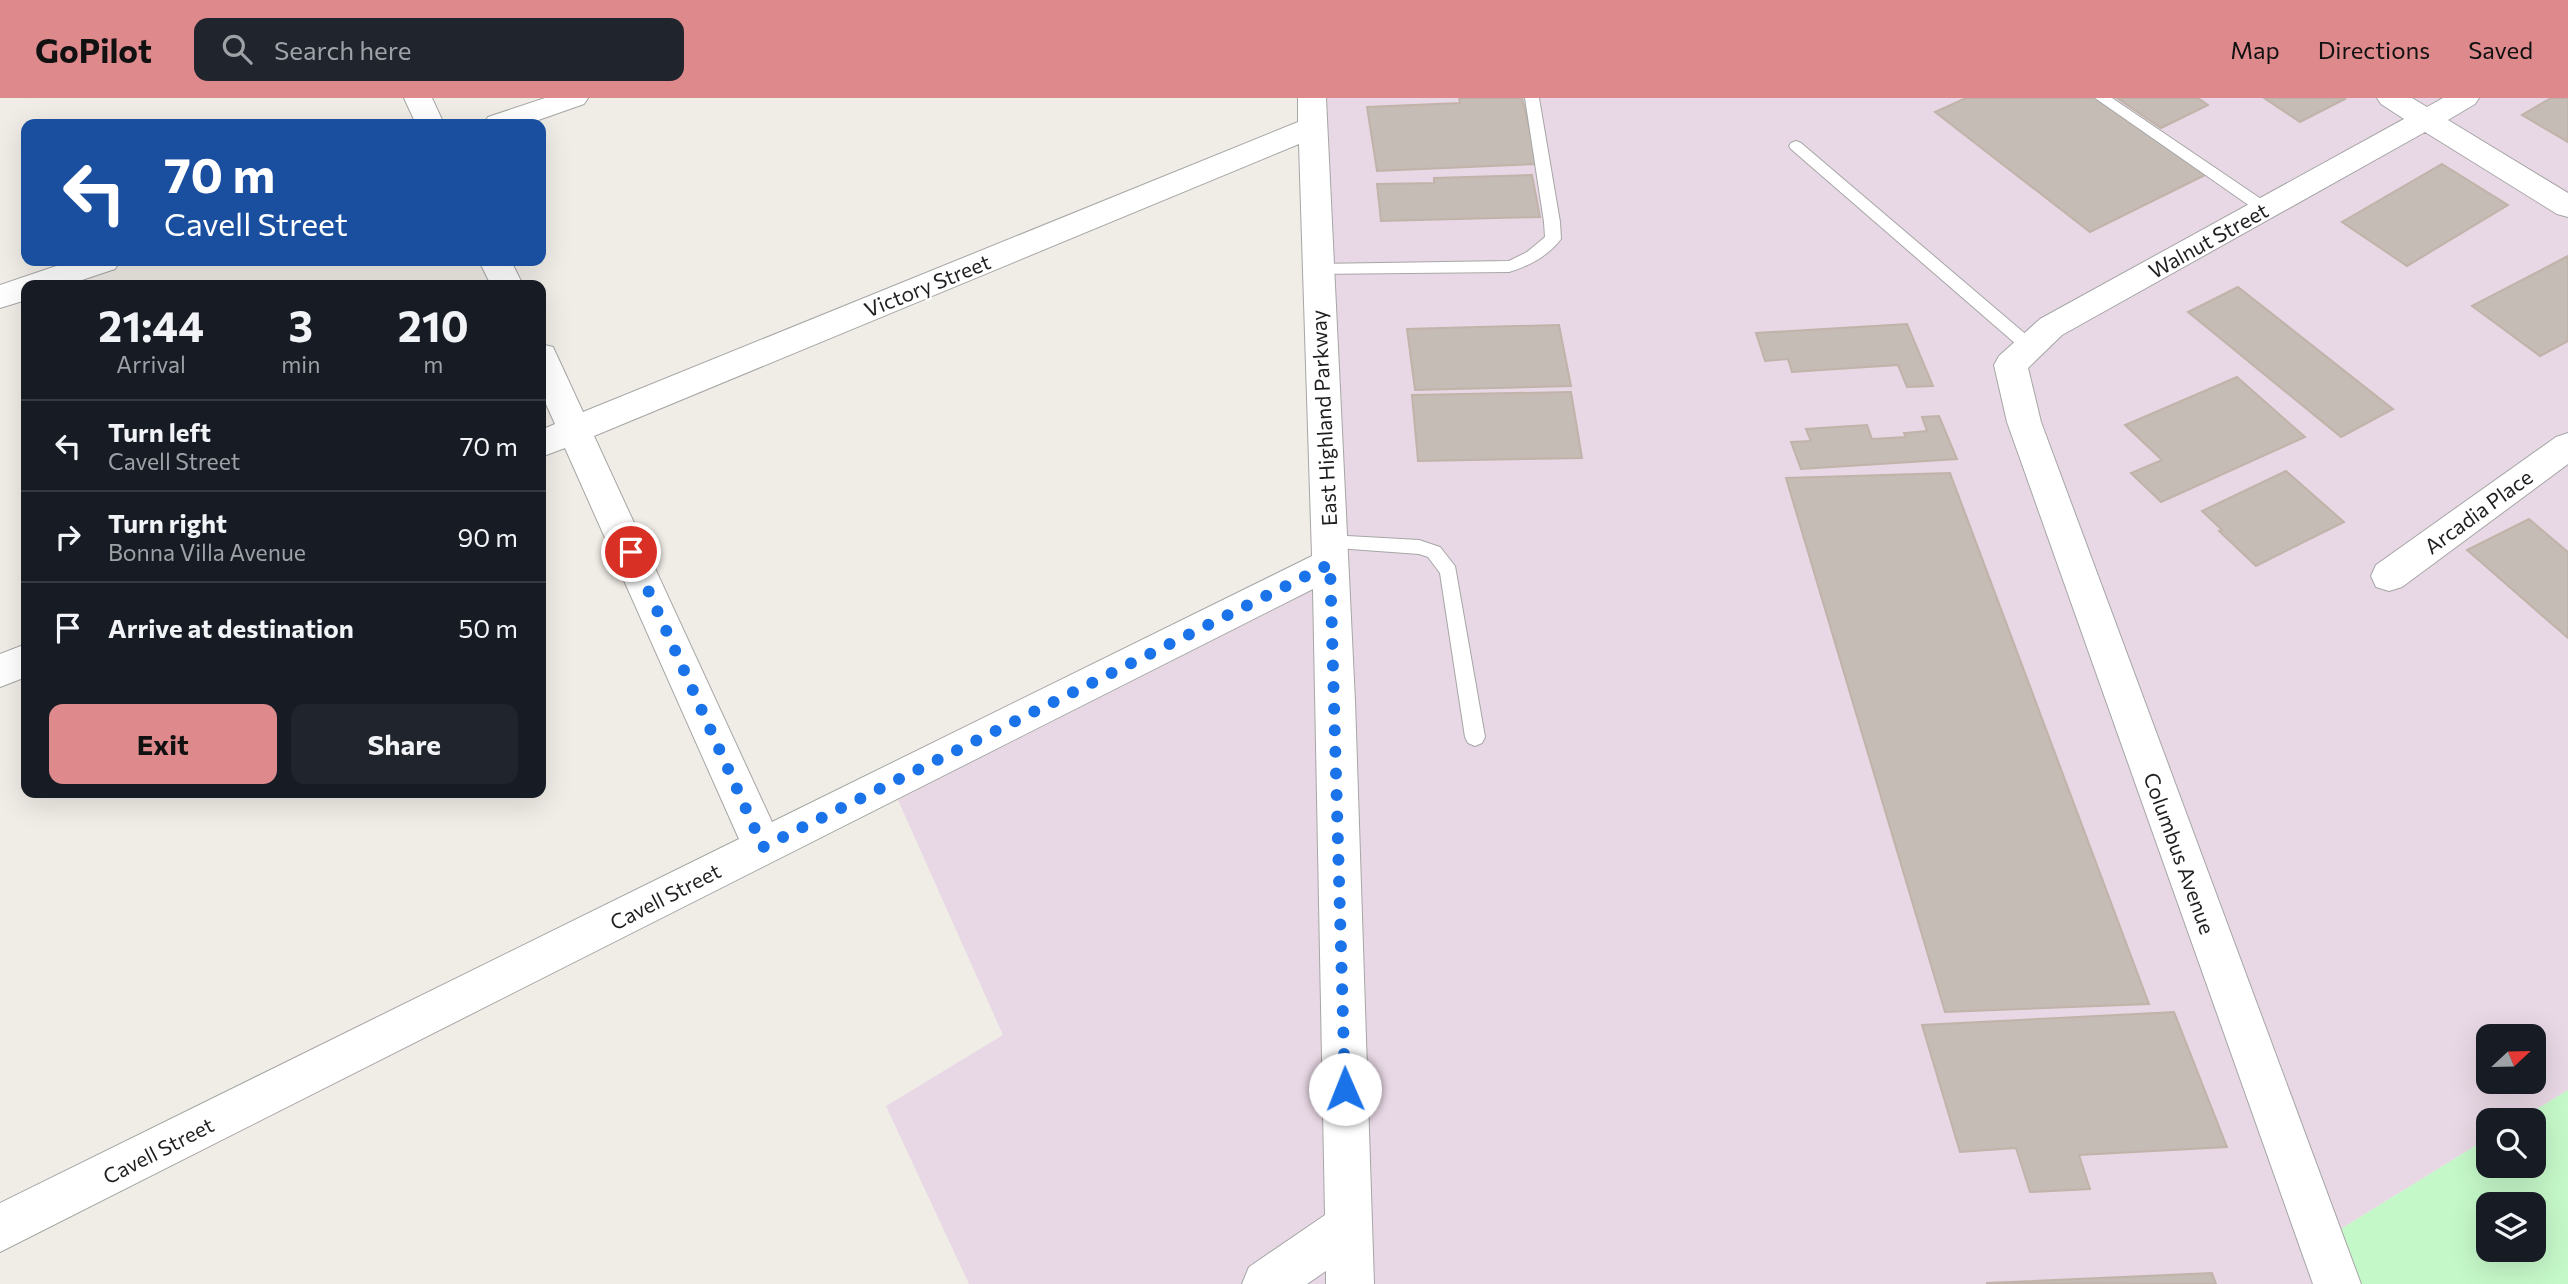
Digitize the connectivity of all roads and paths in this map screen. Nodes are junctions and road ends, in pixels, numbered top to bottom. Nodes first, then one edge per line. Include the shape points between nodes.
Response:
1 (418, 98) edge
2 (574, 98) edge
3 (1532, 98) edge
4 (2102, 98) edge
5 (2391, 98) edge
6 (2465, 98) edge
7 (1313, 112) edge
8 (428, 119) edge
9 (513, 119) edge
10 (2426, 120) junction
11 (1796, 146) dead end
12 (2568, 207) edge
13 (2265, 209) junction
14 (89, 266) edge
15 (1317, 270) junction
16 (49, 280) edge
17 (21, 290) edge
18 (0, 297) edge
19 (2030, 347) junction
20 (546, 366) edge
21 (2024, 422) joint
22 (576, 429) junction
23 (546, 442) edge
24 (2568, 446) edge
25 (1329, 553) junction
26 (2389, 576) dead end
27 (21, 662) edge
28 (0, 671) edge
29 (1475, 737) dead end
30 (763, 847) junction
31 (1348, 1227) junction
32 (0, 1228) edge
33 (1266, 1284) edge
34 (1350, 1284) edge
35 (2337, 1284) edge

1 - 8 street
2 - 9 street
3 - 15 lane via 1553,239 1526,262
4 - 13 lane
5 - 10 street
6 - 10 street, Walnut Street
7 - 15 street, East Highland Parkway
7 - 22 street, Victory Street
10 - 12 street
10 - 13 street, Walnut Street
11 - 19 lane
13 - 19 street, Walnut Street via 2051,327
14 - 16 street
15 - 25 street, East Highland Parkway
17 - 18 street
19 - 21 street, Walnut Street via 2011,365
20 - 22 street
21 - 35 street, Columbus Avenue
22 - 23 street, Victory Street
22 - 30 street
24 - 26 street, Arcadia Place
25 - 29 lane via 1419,547 1434,552 1449,571
25 - 30 street, Cavell Street
25 - 31 street, East Highland Parkway
27 - 28 street
30 - 32 street, Cavell Street
31 - 33 street
31 - 34 street, East Highland Parkway

